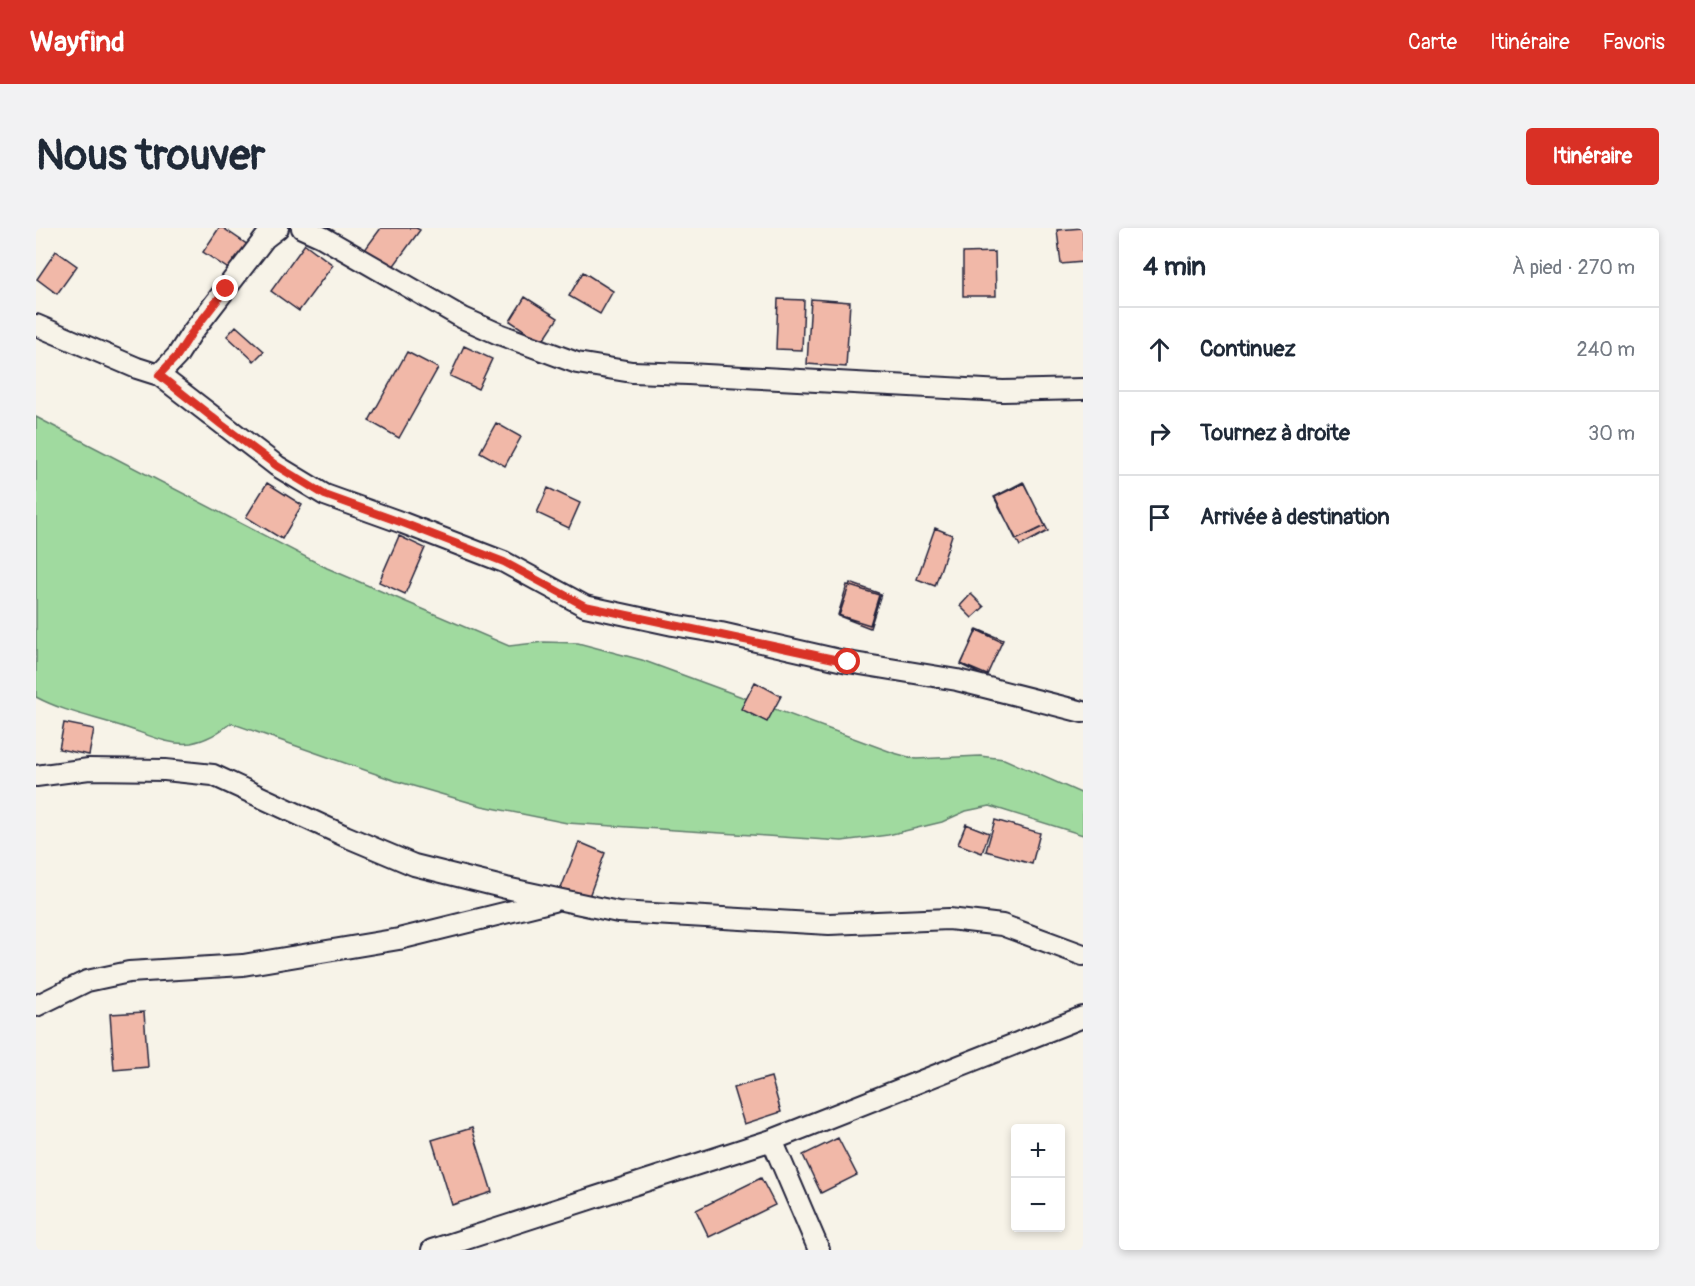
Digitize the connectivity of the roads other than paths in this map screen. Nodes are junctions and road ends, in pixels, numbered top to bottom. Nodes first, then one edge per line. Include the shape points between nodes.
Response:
1 (279, 228) edge
2 (302, 228) edge
3 (36, 325) edge
4 (159, 375) junction
5 (1083, 389) edge
6 (1083, 712) edge
7 (36, 776) edge
8 (560, 899) junction
9 (1083, 955) edge
10 (36, 1006) edge
11 (1083, 1017) edge
12 (772, 1140) junction
13 (432, 1250) edge
14 (819, 1250) edge

1 - 4 street via 265,238
2 - 5 street via 464,318 577,363 632,372 1004,391
3 - 4 street
4 - 6 street via 277,466 325,495 504,562 585,606 848,662 957,680
7 - 8 street via 89,769 213,775 414,865
8 - 9 street via 618,912 829,924 949,919 1002,926
8 - 10 street via 388,941 243,965 129,972 87,981
11 - 12 street
12 - 13 street
12 - 14 street

